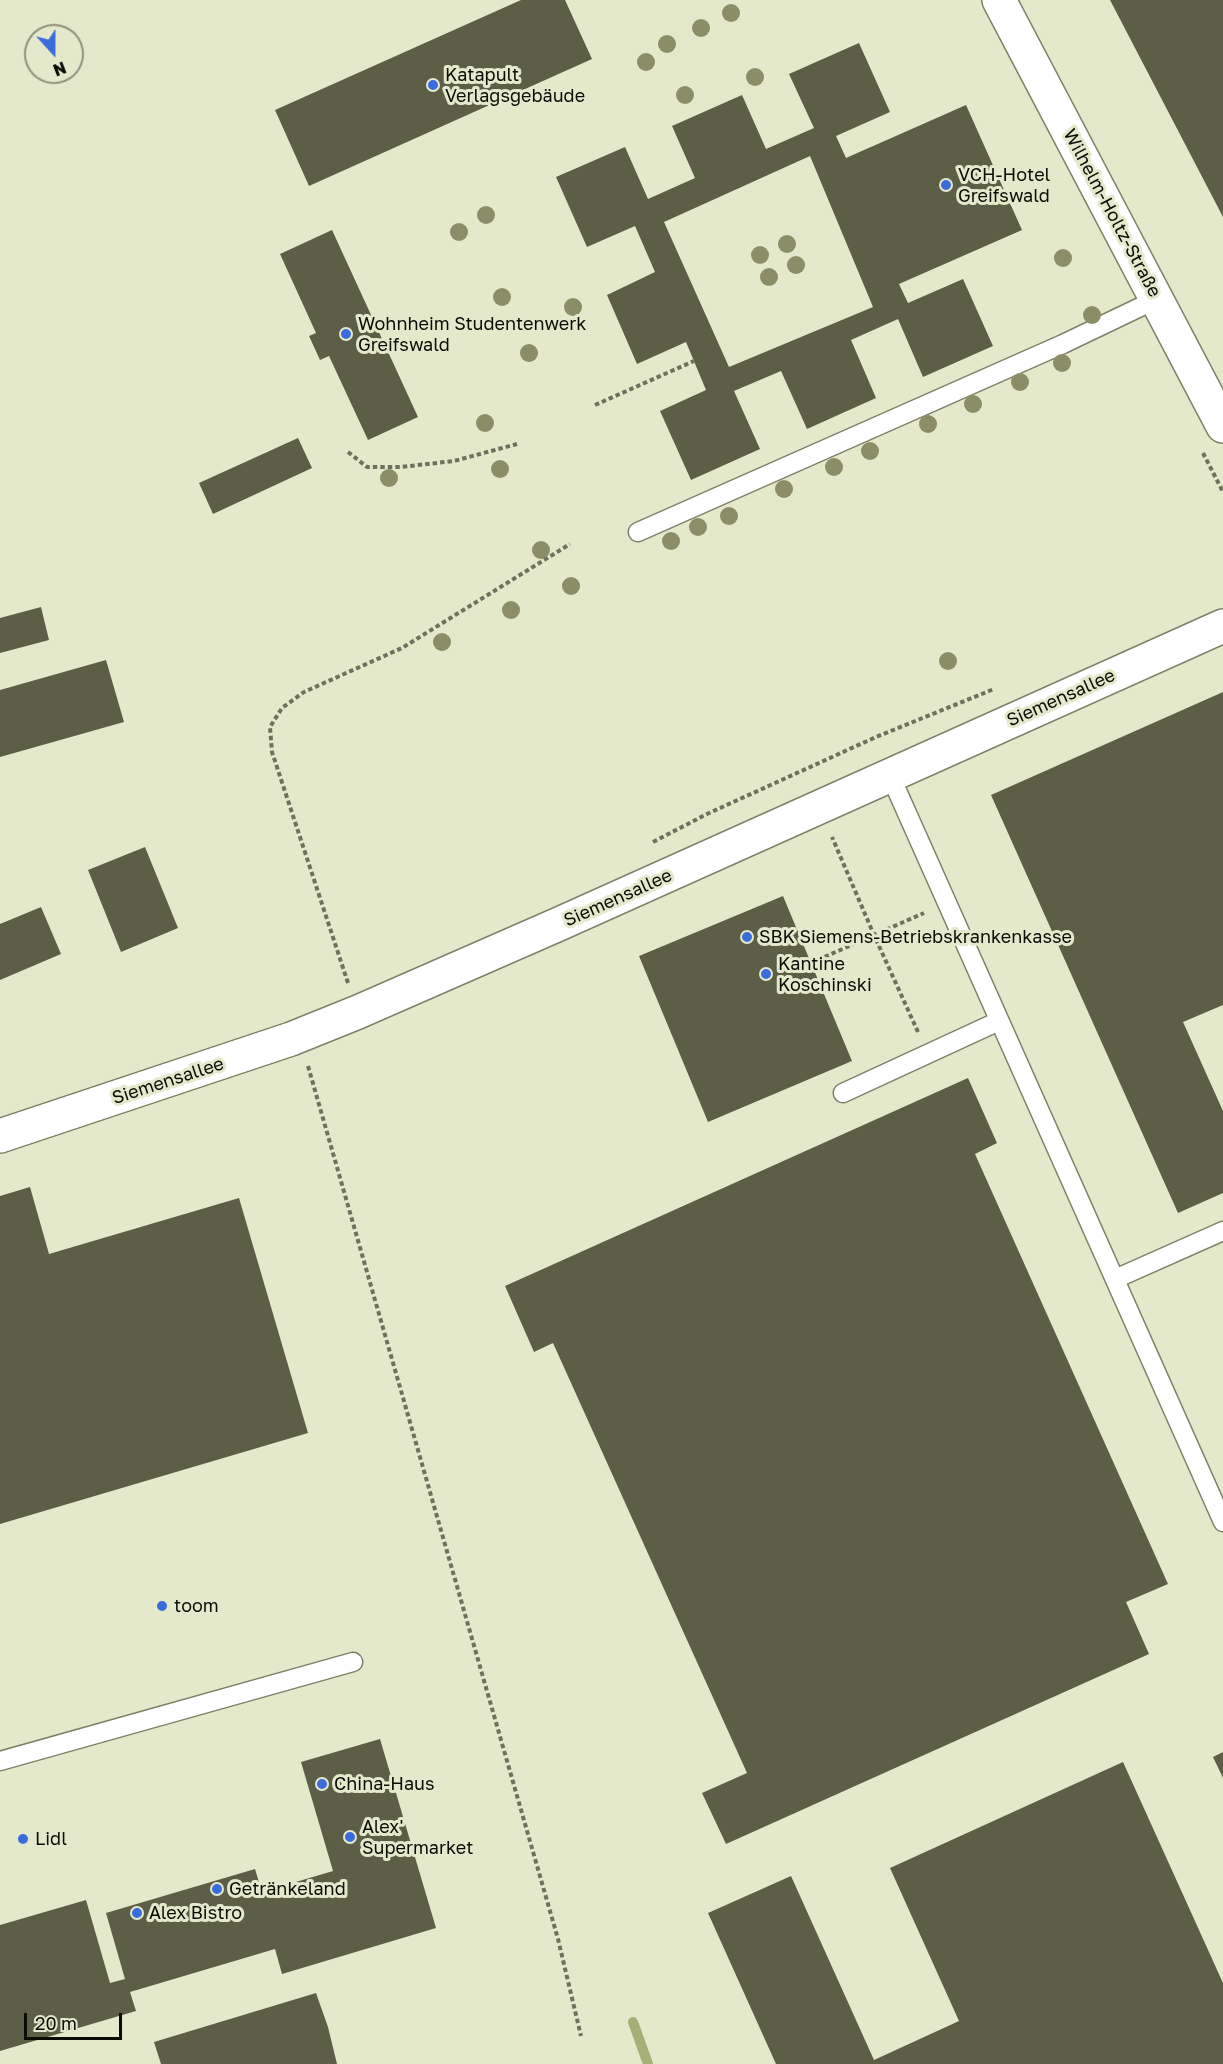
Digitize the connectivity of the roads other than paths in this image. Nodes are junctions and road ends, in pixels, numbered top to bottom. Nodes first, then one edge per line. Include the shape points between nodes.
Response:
1 (999, 0) edge
2 (1157, 299) junction
3 (1223, 426) edge
4 (638, 532) dead end
5 (1223, 626) edge
6 (890, 775) junction
7 (999, 1021) junction
8 (843, 1093) dead end
9 (0, 1136) edge
10 (1223, 1231) edge
11 (1115, 1279) junction
12 (1223, 1522) edge
13 (353, 1662) dead end
14 (0, 1761) edge

1 - 2 street, Wilhelm-Holtz-Straße
2 - 3 street, Wilhelm-Holtz-Straße
2 - 4 lane
5 - 6 street, Siemensallee
6 - 7 lane
6 - 9 street, Siemensallee via 560,924 291,1039
7 - 8 lane
7 - 11 lane
10 - 11 lane
11 - 12 lane
13 - 14 lane

